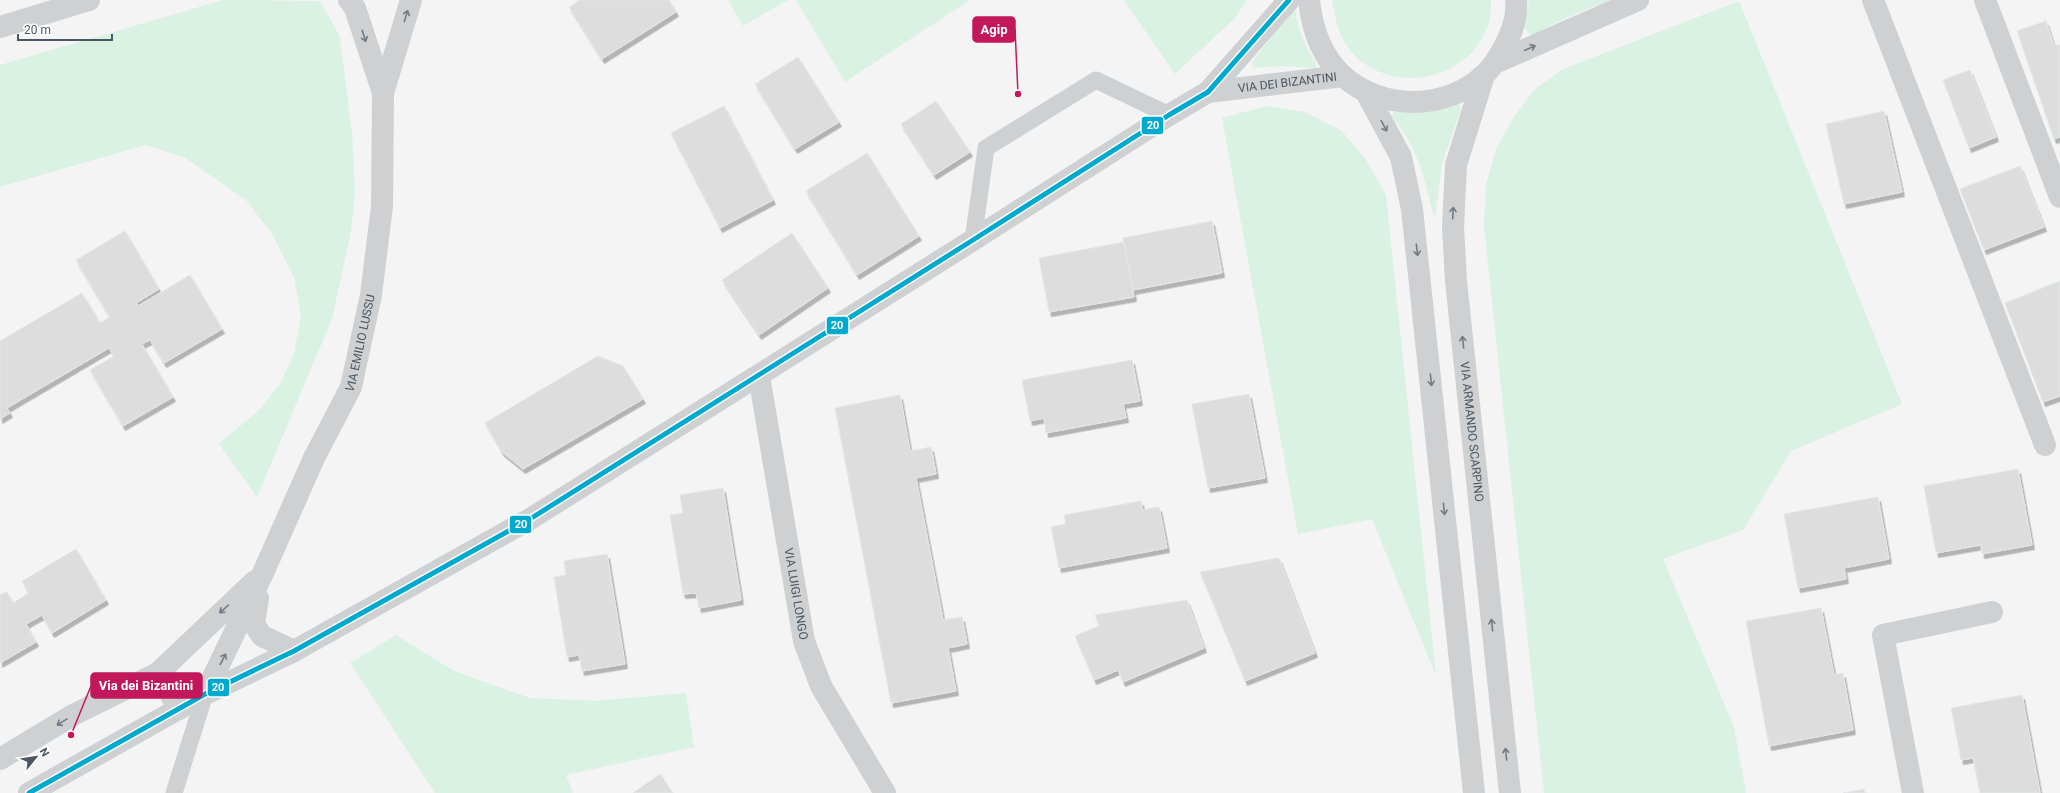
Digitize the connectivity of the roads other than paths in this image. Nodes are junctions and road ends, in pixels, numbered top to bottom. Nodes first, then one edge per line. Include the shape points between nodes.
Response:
1 (89, 0) edge
2 (349, 0) edge
3 (411, 0) edge
4 (1289, 0) edge
5 (1309, 0) edge
6 (1516, 0) edge
7 (1638, 0) edge
8 (1873, 0) edge
9 (1985, 0) edge
10 (0, 27) edge
11 (1490, 69) junction
12 (1343, 76) junction
13 (1208, 92) junction
14 (1366, 92) junction
15 (383, 93) junction
16 (1168, 115) junction
17 (2060, 197) edge
18 (974, 240) junction
19 (759, 376) junction
20 (2045, 444) dead end
21 (263, 573) junction
22 (1992, 612) dead end
23 (294, 651) junction
24 (158, 672) junction
25 (205, 694) junction
26 (179, 709) junction
27 (0, 759) edge
28 (28, 793) edge
29 (174, 793) edge
30 (885, 793) edge
31 (1474, 793) edge
32 (1510, 793) edge
33 (1913, 793) edge

1 - 10 street
2 -> 15 street, VIA EMILIO LUSSU via 356,8
15 -> 3 street, VIA EMILIO LUSSU
4 - 13 street, VIA DEI BIZANTINI
5 - 12 street via 1317,40 1328,60
6 - 11 street via 1510,37
11 -> 7 street
8 - 20 street
9 - 17 street
11 - 14 street via 1458,93 1428,102 1396,102
32 -> 11 street, VIA ARMANDO SCARPINO via 1457,288 1453,226 1456,165
12 - 13 street, VIA DEI BIZANTINI
12 - 14 street
13 - 16 street, VIA DEI BIZANTINI
14 -> 31 street via 1401,157 1412,209
15 - 21 street, VIA EMILIO LUSSU via 382,206 371,295 351,387 314,458
16 - 18 street, VIA DEI BIZANTINI
16 - 18 lane via 1096,80 986,148
18 - 19 street, VIA DEI BIZANTINI
19 - 23 street, VIA DEI BIZANTINI via 530,519
19 - 30 street, VIA LUIGI LONGO via 804,641 821,686
21 - 23 street, VIA EMILIO LUSSU via 254,624 262,636
21 -> 24 street
25 -> 21 street, VIA EMILIO LUSSU
22 - 33 street via 1883,635
23 - 25 street, VIA DEI BIZANTINI
24 - 26 street
24 -> 27 street via 73,715
25 - 26 street, VIA DEI BIZANTINI
25 - 29 lane
26 - 28 street, VIA DEI BIZANTINI

